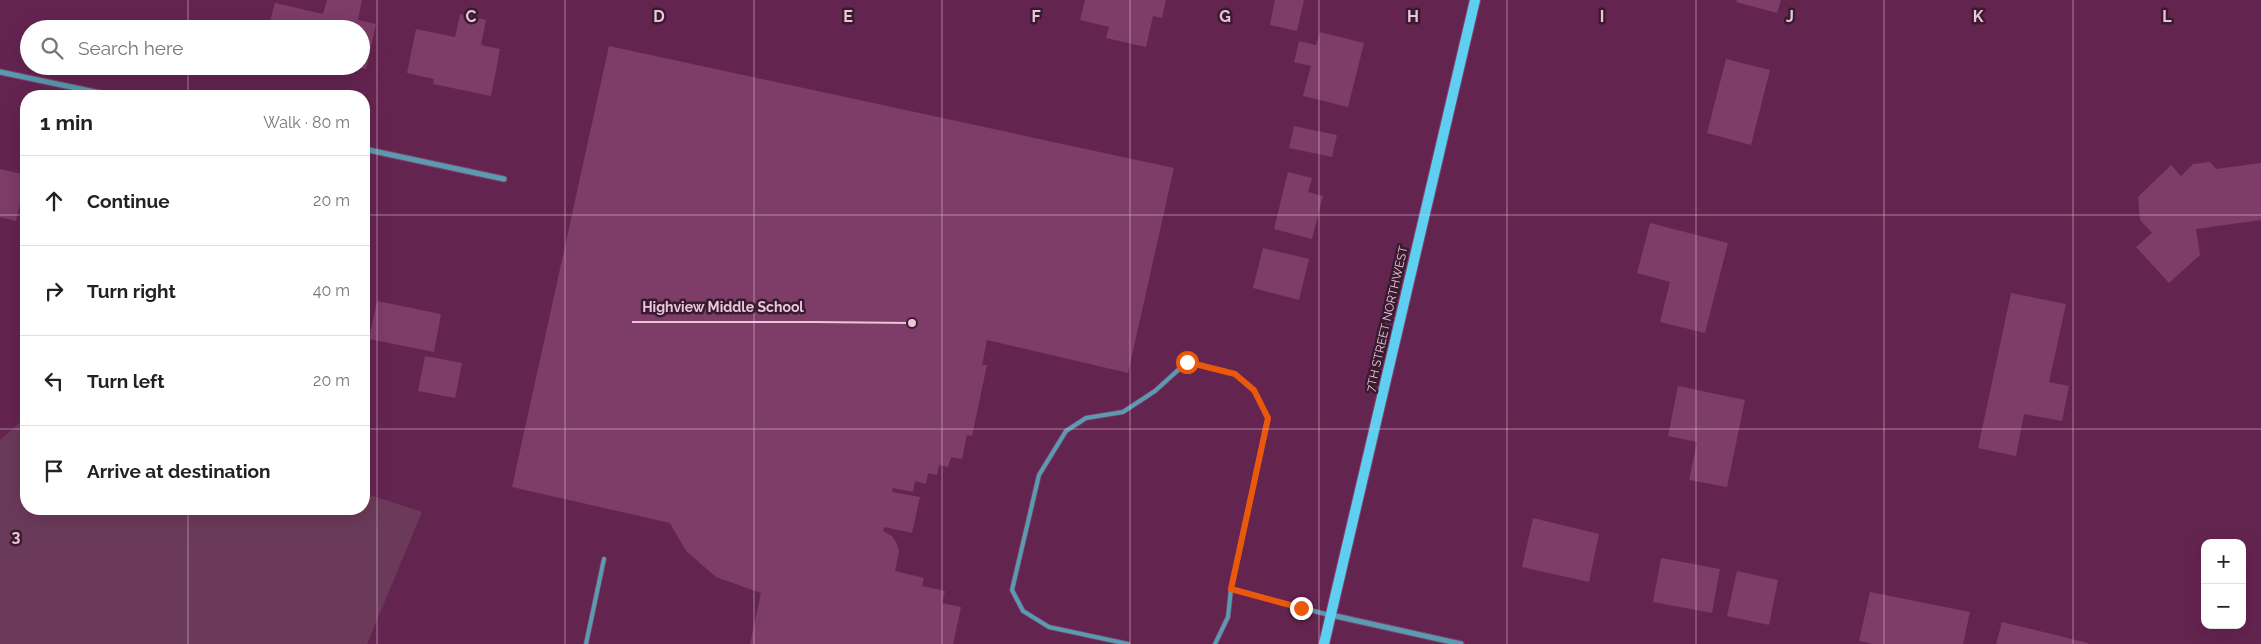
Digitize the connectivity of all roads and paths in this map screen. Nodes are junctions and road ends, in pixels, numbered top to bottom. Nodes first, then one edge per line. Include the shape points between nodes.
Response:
1 (1475, 0) edge
2 (0, 72) edge
3 (86, 90) edge
4 (370, 150) edge
5 (504, 179) dead end
6 (604, 559) dead end
7 (1231, 589) junction
8 (1331, 615) junction
9 (586, 644) edge
10 (1128, 644) edge
11 (1215, 644) edge
12 (1324, 644) edge
13 (1461, 644) edge

1 - 8 street, 7TH STREET NORTHWEST
2 - 3 street
4 - 5 street
6 - 9 lane
7 - 8 lane
7 - 10 lane via 1268,418 1254,390 1235,374 1187,362 1155,391 1123,412 1086,418 1066,431 1039,475 1012,590 1023,611 1049,627
7 - 11 lane via 1228,617
8 - 12 street, 7TH STREET NORTHWEST
8 - 13 street

